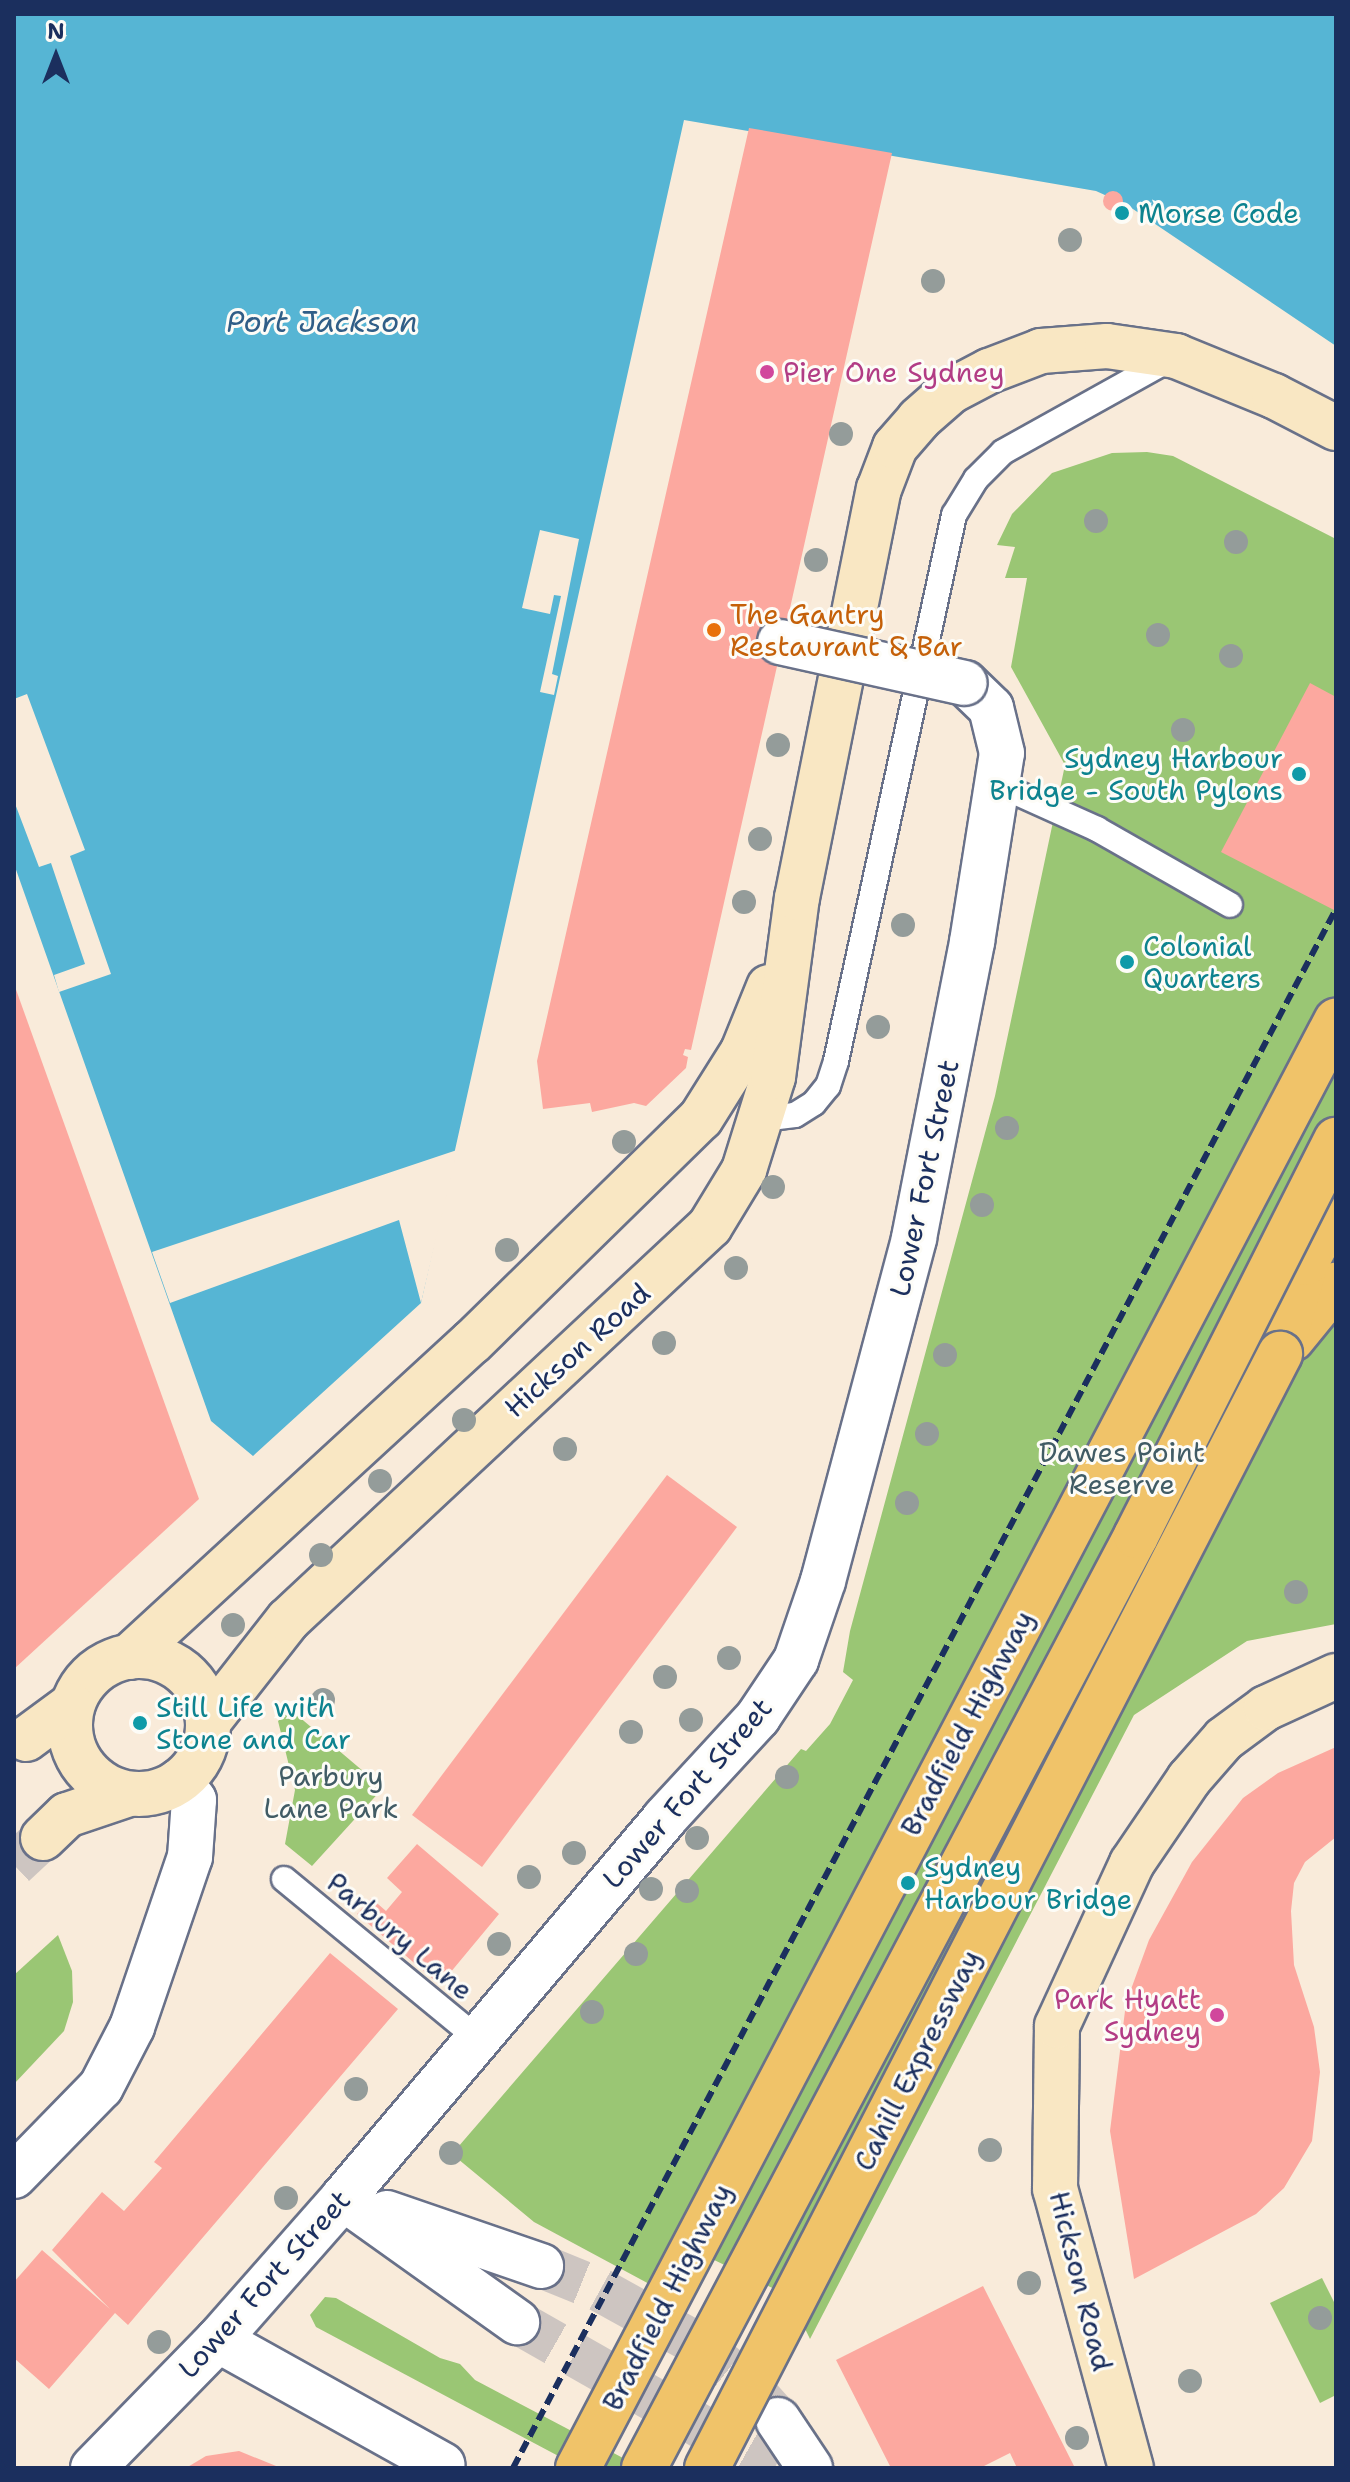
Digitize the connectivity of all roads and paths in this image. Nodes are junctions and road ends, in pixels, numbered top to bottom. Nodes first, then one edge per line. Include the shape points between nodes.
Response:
1 (1176, 356) junction
2 (1336, 428) edge
3 (780, 642) dead end
4 (997, 784) junction
5 (797, 898) junction
6 (1230, 905) dead end
7 (1336, 1021) edge
8 (762, 1119) junction
9 (1336, 1140) edge
10 (1336, 1206) edge
11 (1336, 1285) edge
12 (1280, 1354) junction
13 (129, 1657) junction
14 (1336, 1676) edge
15 (72, 1705) junction
16 (208, 1722) junction
17 (26, 1739) dead end
18 (179, 1781) junction
19 (129, 1794) junction
20 (43, 1838) tunnel mouth
21 (284, 1879) dead end
22 (478, 2039) junction
23 (14, 2176) edge
24 (343, 2198) junction
25 (541, 2266) tunnel mouth
26 (517, 2322) tunnel mouth
27 (218, 2340) junction
28 (778, 2420) tunnel mouth
29 (431, 2463) edge
30 (93, 2468) edge
31 (578, 2468) edge
32 (644, 2468) edge
33 (707, 2468) edge
34 (810, 2468) edge
35 (1131, 2468) edge

1 - 2 street, Hickson Road
1 - 5 street, Hickson Road via 1107,346 1041,351 951,391 895,447 879,489
1 - 8 lane via 1003,452 976,479 954,515 836,1061 828,1086 814,1103 795,1115
3 - 4 street, Lower Fort Street, bridge via 965,683 984,697 1000,735
4 - 6 lane via 1097,829
4 - 22 street, Lower Fort Street via 970,957 914,1238 823,1581 796,1660 758,1717 664,1819
5 - 8 street, Hickson Road via 773,1077
5 - 13 street, Hickson Road via 761,1010 743,1051 701,1118 472,1342
7 - 31 highway, Bradfield Highway, bridge
8 - 16 street, Hickson Road via 744,1170 710,1226 288,1620
9 - 32 highway, Bradfield Highway, bridge via 1136,1536
10 - 12 highway, Cahill Expressway via 1306,1263
11 - 12 highway, Cahill Expressway
12 - 33 highway, Cahill Expressway, bridge
13 - 15 street via 88,1678
13 - 16 street via 161,1660 183,1672 199,1691
14 - 35 street, Hickson Road via 1266,1708 1224,1739 1189,1779 1132,1863 1057,2026 1055,2189
15 - 17 street
15 - 19 street via 69,1721 76,1754 97,1781
16 - 18 street via 201,1755
18 - 19 street via 164,1790
18 - 23 street via 194,1800 190,1857 132,2027 101,2087
19 - 20 street via 67,1815
21 - 22 lane, Parbury Lane
22 - 24 street, Lower Fort Street
24 - 25 street
24 - 26 street
24 - 27 street, Lower Fort Street
27 - 29 street
27 - 30 street, Lower Fort Street
28 - 34 street

